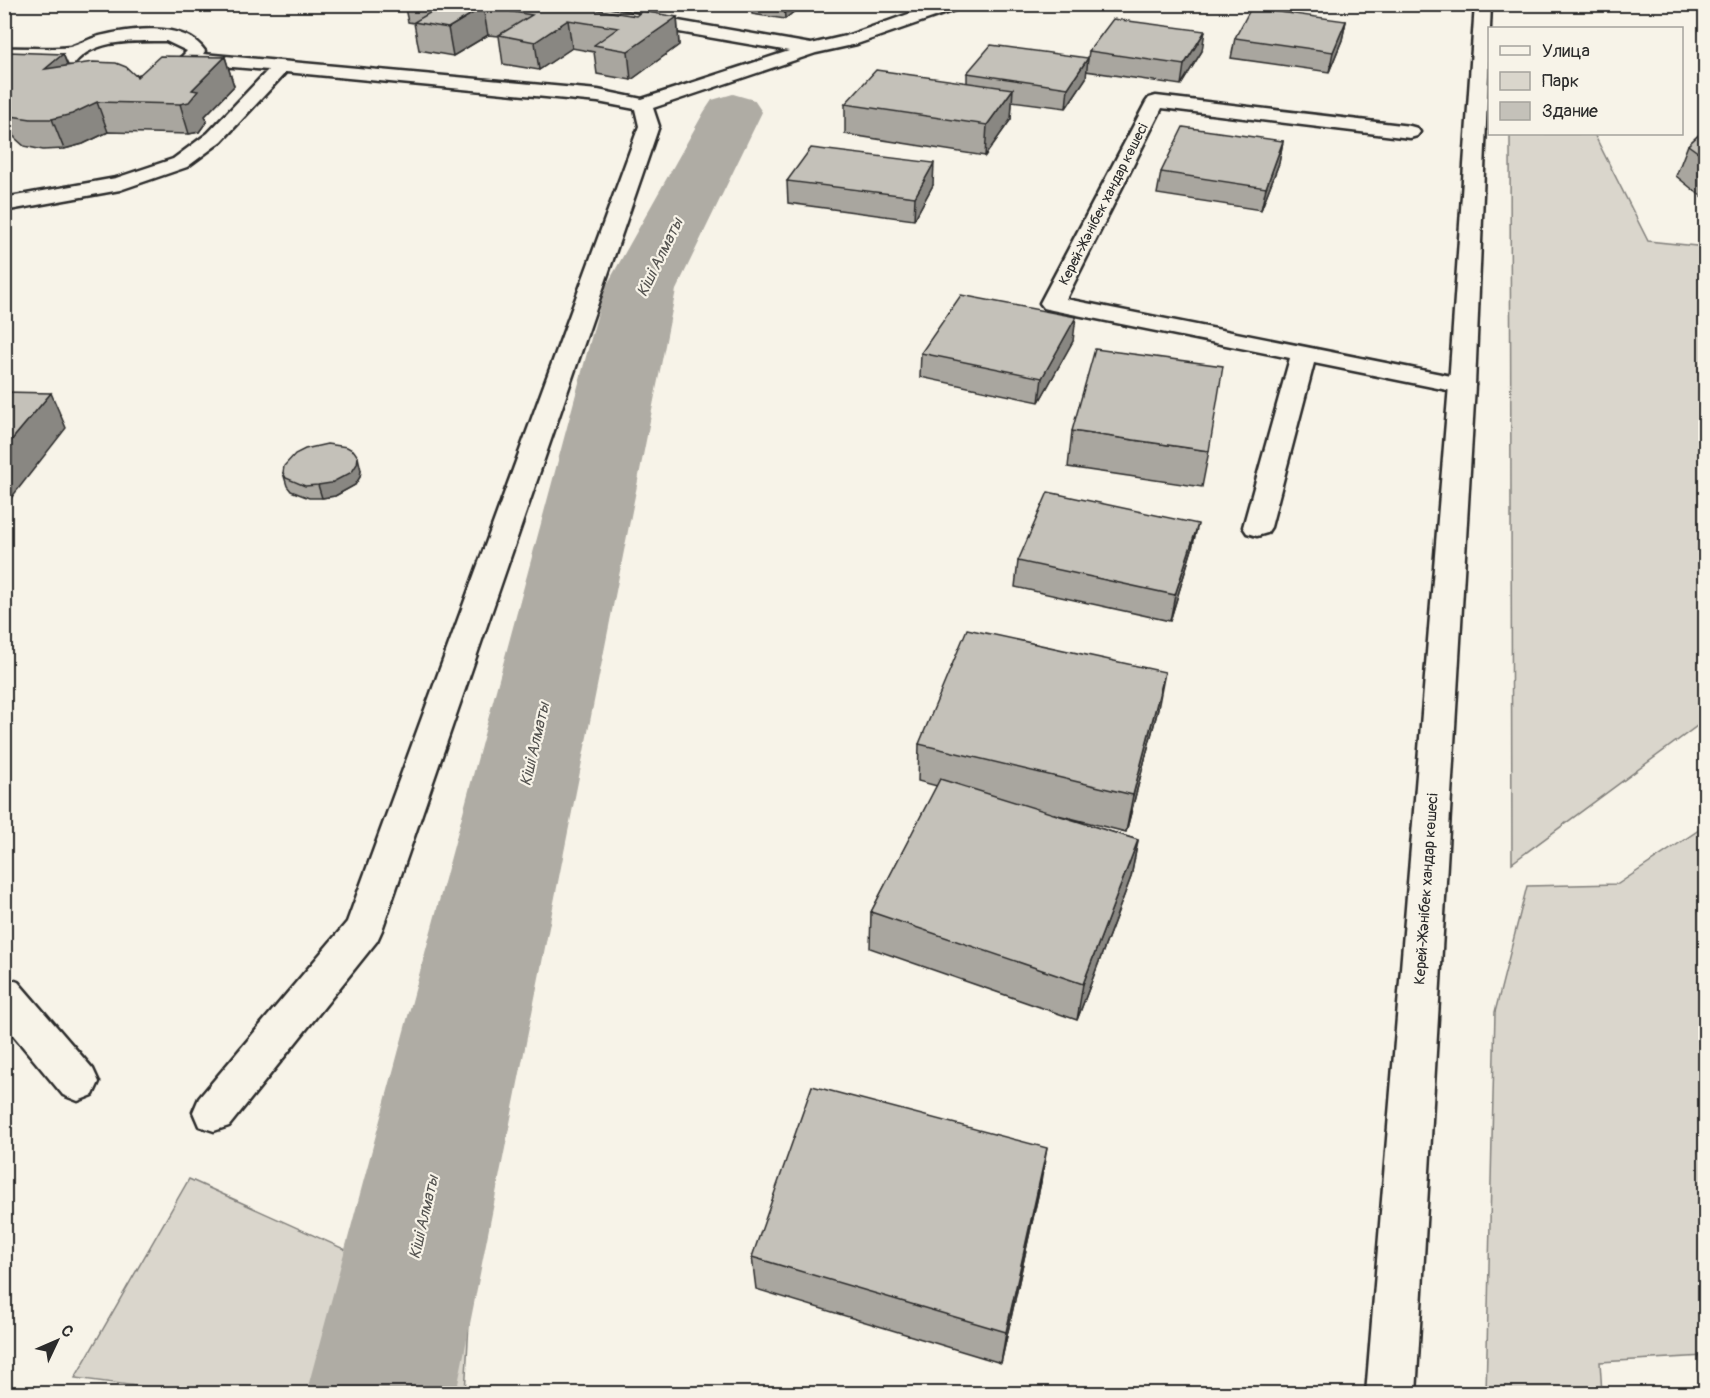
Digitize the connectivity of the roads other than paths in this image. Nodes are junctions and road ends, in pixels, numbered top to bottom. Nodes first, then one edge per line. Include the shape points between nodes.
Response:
1 (547, 4) edge
2 (956, 4) edge
3 (1483, 4) edge
4 (811, 49) junction
5 (76, 52) junction
6 (4, 53) edge
7 (193, 58) junction
8 (280, 68) junction
9 (1484, 82) edge
10 (643, 105) junction
11 (1410, 132) dead end
12 (4, 205) edge
13 (1304, 352) junction
14 (1462, 385) junction
15 (1257, 528) dead end
16 (4, 994) edge
17 (78, 1082) dead end
18 (214, 1112) dead end
19 (1391, 1394) edge

1 - 4 main road
2 - 4 main road via 872,34
3 - 9 main road, Керей-Жәнібек хандар көшесі
4 - 10 main road
5 - 6 main road
5 - 7 main road via 110,40 168,36 192,45 196,51
5 - 7 main road via 62,68 67,75 99,83 145,80 166,74
7 - 8 main road
8 - 10 main road via 598,96
8 - 12 main road via 215,137 180,162 120,184
9 - 14 main road, Керей-Жәнібек хандар көшесі
10 - 18 main road via 649,126 363,930
11 - 13 main road, Керей-Жәнібек хандар көшесі via 1156,102 1052,303
13 - 14 main road, Керей-Жәнібек хандар көшесі
13 - 15 main road
14 - 19 main road, Керей-Жәнібек хандар көшесі
16 - 17 main road

